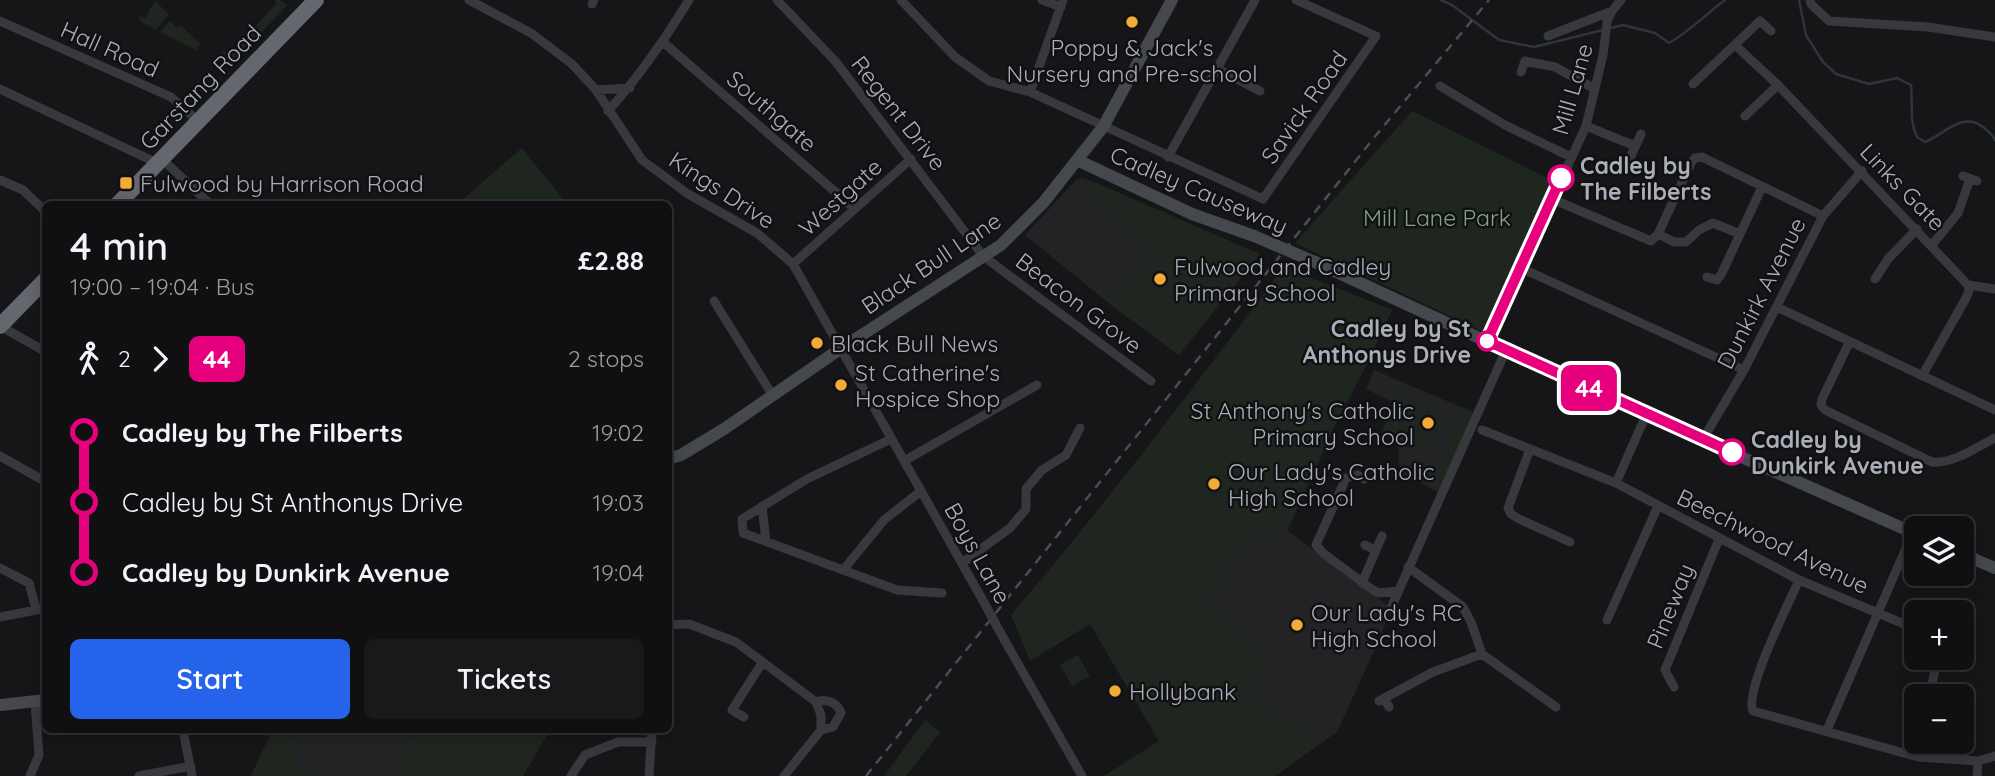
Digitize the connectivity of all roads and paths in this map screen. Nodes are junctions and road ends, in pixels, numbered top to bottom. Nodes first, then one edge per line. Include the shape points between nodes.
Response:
1 (316, 0) edge
2 (469, 0) edge
3 (689, 0) edge
4 (776, 0) edge
5 (901, 0) edge
6 (1042, 0) edge
7 (1172, 0) edge
8 (1255, 0) edge
9 (1296, 0) edge
10 (1621, 0) edge
11 (1810, 0) edge
12 (1062, 3) edge
13 (1612, 11) junction
14 (0, 21) edge
15 (1771, 31) dead end
16 (1548, 36) dead end
17 (1995, 37) edge
18 (663, 42) junction
19 (1735, 44) junction
20 (1216, 68) junction
21 (1521, 72) dead end
22 (1693, 84) dead end
23 (1778, 85) junction
24 (1440, 86) dead end
25 (630, 88) junction
26 (0, 89) edge
27 (1595, 89) junction
28 (596, 90) junction
29 (1260, 91) dead end
30 (1030, 92) junction
31 (608, 111) junction
32 (1745, 116) dead end
33 (198, 121) junction
34 (1586, 126) junction
35 (1103, 127) junction
36 (1641, 134) dead end
37 (1636, 146) junction
38 (1168, 156) junction
39 (1571, 157) junction
40 (911, 159) junction
41 (1077, 160) junction
42 (1629, 160) dead end
43 (160, 161) junction
44 (1862, 172) junction
45 (1970, 179) dead end
46 (0, 180) edge
47 (1766, 188) junction
48 (1552, 199) junction
49 (121, 201) edge
50 (206, 201) edge
51 (42, 208) edge
52 (855, 209) junction
53 (1823, 215) junction
54 (1917, 229) junction
55 (1658, 234) junction
56 (1740, 234) junction
57 (1932, 245) junction
58 (983, 256) junction
59 (793, 264) junction
60 (1521, 268) junction
61 (1707, 277) dead end
62 (1875, 279) dead end
63 (42, 283) edge
64 (1968, 285) junction
65 (1995, 289) edge
66 (714, 301) dead end
67 (1777, 307) junction
68 (0, 326) edge
69 (1487, 341) junction
70 (1849, 343) junction
71 (840, 349) junction
72 (42, 350) edge
73 (1506, 350) junction
74 (1744, 370) junction
75 (1922, 376) junction
76 (1152, 381) dead end
77 (1037, 385) dead end
78 (773, 396) junction
79 (1995, 410) edge
80 (1646, 415) junction
81 (1080, 428) dead end
82 (1482, 430) dead end
83 (1995, 438) edge
84 (891, 439) junction
85 (1703, 439) junction
86 (1530, 449) junction
87 (0, 456) edge
88 (672, 457) edge
89 (904, 461) junction
90 (1364, 479) dead end
91 (42, 480) edge
92 (1616, 483) junction
93 (921, 491) junction
94 (762, 506) junction
95 (1658, 506) junction
96 (1904, 529) edge
97 (1382, 536) dead end
98 (1719, 539) junction
99 (766, 541) junction
100 (1570, 542) dead end
101 (1365, 545) dead end
102 (1375, 550) junction
103 (1904, 555) edge
104 (1974, 559) edge
105 (962, 563) junction
106 (1408, 567) junction
107 (0, 568) edge
108 (1995, 568) edge
109 (844, 569) junction
110 (1799, 580) junction
111 (1363, 583) junction
112 (1398, 591) junction
113 (942, 593) dead end
114 (1391, 607) dead end
115 (41, 608) edge
116 (1878, 613) junction
117 (1607, 614) dead end
118 (0, 617) edge
119 (1904, 624) edge
120 (672, 625) edge
121 (1482, 654) junction
122 (762, 663) junction
123 (1674, 687) dead end
124 (40, 701) edge
125 (816, 702) junction
126 (0, 705) edge
127 (1389, 707) dead end
128 (1556, 708) dead end
129 (744, 717) dead end
130 (821, 730) junction
131 (1827, 730) junction
132 (184, 733) edge
133 (652, 733) edge
134 (652, 742) junction
135 (1919, 754) edge
136 (1995, 756) edge
137 (1919, 757) junction
138 (1978, 761) junction
139 (192, 771) edge
140 (30, 776) edge
141 (139, 776) edge
142 (571, 776) edge
143 (649, 776) edge
144 (784, 776) edge
145 (1082, 776) edge
146 (1977, 776) edge

1 - 33 highway, Garstang Road
2 - 28 street, Kings Drive via 531,33 572,64
3 - 18 street
4 - 40 street, Regent Drive via 836,62
5 - 30 street via 954,57 989,81
6 - 12 street
7 - 35 street, Black Bull Lane
8 - 20 street
9 - 38 street, Savick Road via 1376,36 1263,199
10 - 13 street, Mill Lane
11 - 17 street via 1829,21 1928,27
12 - 30 street
13 - 16 street
13 - 27 street, Mill Lane
14 - 33 street, Hall Road via 171,97
15 - 19 street via 1760,21
18 - 25 street
18 - 52 street, Southgate
19 - 22 street
19 - 23 street, Links Gate
20 - 29 street
20 - 38 street
21 - 27 street via 1525,61 1555,67
23 - 32 street
23 - 44 street, Links Gate
24 - 39 street
25 - 28 street
25 - 31 street
26 - 43 street
27 - 34 street, Mill Lane
28 - 31 street, Kings Drive
30 - 35 street
31 - 59 street, Kings Drive via 642,160 688,194 757,233
33 - 43 highway, Garstang Road
34 - 37 street
34 - 39 street, Mill Lane
35 - 38 street
35 - 41 street, Black Bull Lane
36 - 37 street
37 - 42 street
39 - 48 street, Mill Lane
40 - 52 street, Westgate
40 - 58 street, Regent Drive
41 - 58 street, Black Bull Lane via 1023,225
41 - 69 street, Cadley Causeway, bridge
43 - 49 highway, Garstang Road
43 - 50 street
44 - 53 street, Dunkirk Avenue
44 - 54 street, Links Gate
45 - 57 street via 1958,213
46 - 51 street via 23,190
47 - 53 street
47 - 55 street via 1698,157
47 - 56 street
48 - 55 street via 1647,241
48 - 60 street, Mill Lane
52 - 59 street, Westgate
53 - 67 street, Dunkirk Avenue
54 - 57 street, Links Gate
54 - 62 street
55 - 56 street via 1686,242 1713,223
56 - 61 street via 1721,275 1717,280
57 - 64 street, Links Gate
58 - 71 street, Black Bull Lane
58 - 76 street, Beacon Grove
59 - 71 street, Kings Drive
60 - 69 street, Mill Lane
60 - 74 street
63 - 68 highway
64 - 65 street
64 - 75 street via 1966,298
66 - 78 street
67 - 70 street
67 - 74 street, Dunkirk Avenue
68 - 72 street
69 - 73 street, Cadley Causeway
70 - 75 street
70 - 83 street via 1822,399 1825,411 1932,462 1951,460
71 - 78 street, Black Bull Lane
71 - 84 street, Boys Lane
73 - 80 street, Cadley Causeway
73 - 106 street
74 - 85 street, Dunkirk Avenue
75 - 79 street
77 - 89 street
78 - 88 street, Black Bull Lane
80 - 85 street, Cadley Causeway
80 - 92 street
81 - 105 street via 1066,455 1042,470 1027,489 1026,509 1010,528
82 - 86 street, Beechwood Avenue
84 - 89 street, Boys Lane
84 - 94 street
85 - 96 street, Cadley Causeway
86 - 92 street, Beechwood Avenue
86 - 100 street via 1508,508 1519,519
87 - 91 street
89 - 93 street, Boys Lane
90 - 111 street via 1357,475 1346,478 1316,545
92 - 95 street, Beechwood Avenue
93 - 105 street, Boys Lane
93 - 109 street via 884,520
94 - 99 street
94 - 99 street via 742,519 743,533
95 - 98 street, Beechwood Avenue
95 - 117 street
97 - 102 street
98 - 110 street, Beechwood Avenue
98 - 123 street, Pineway via 1661,671
99 - 109 street
101 - 102 street
102 - 111 street
103 - 116 street
104 - 108 street
105 - 145 street, Boys Lane, bridge
106 - 112 street
106 - 121 street via 1463,607
107 - 115 street via 29,583
109 - 113 street via 897,590
110 - 116 street, Beechwood Avenue
110 - 131 street via 1756,679 1751,706 1759,714
111 - 112 street via 1378,593
112 - 114 street
115 - 118 street
116 - 119 street, Beechwood Avenue
116 - 131 street
120 - 122 street via 689,624 736,642
121 - 127 street via 1433,672 1381,699
121 - 128 street
122 - 125 street
122 - 129 street via 732,709
124 - 126 street
124 - 140 street via 39,755
125 - 130 street
125 - 130 street via 830,701 841,713 834,727
130 - 144 street
131 - 137 street
132 - 139 street
133 - 134 street
134 - 142 street via 618,742 585,755
134 - 143 street
135 - 137 street
136 - 138 street
137 - 138 street
138 - 146 street
139 - 141 street

